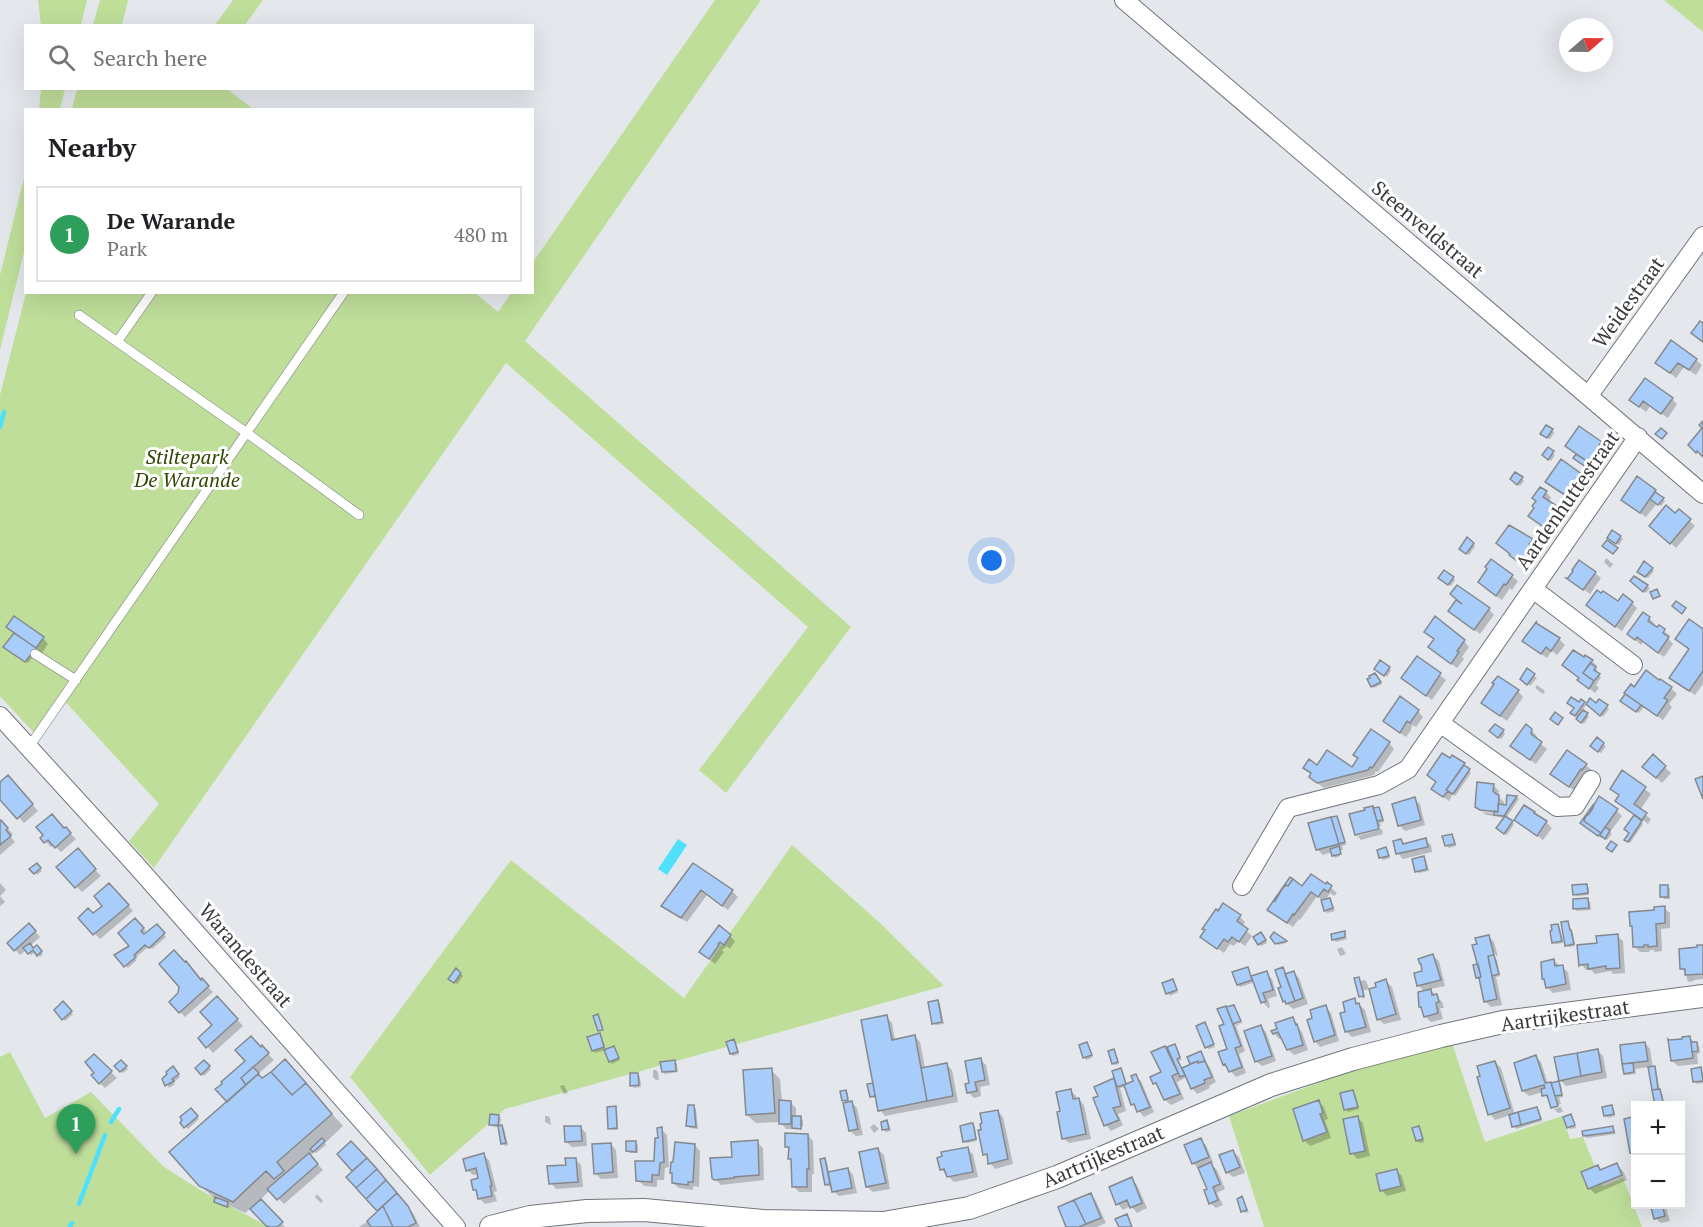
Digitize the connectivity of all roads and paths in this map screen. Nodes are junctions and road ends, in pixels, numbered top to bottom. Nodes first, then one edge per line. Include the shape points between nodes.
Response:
1 (1124, 0) edge
2 (1703, 236) edge
3 (151, 294) edge
4 (343, 294) edge
5 (78, 315) dead end
6 (117, 342) junction
7 (1589, 395) junction
8 (247, 433) junction
9 (1638, 437) junction
10 (1703, 494) edge
11 (359, 515) dead end
12 (1533, 589) junction
13 (35, 654) dead end
14 (1633, 665) dead end
15 (76, 680) junction
16 (0, 716) edge
17 (1440, 723) junction
18 (28, 747) junction
19 (1592, 780) dead end
20 (1242, 886) dead end
21 (1703, 996) edge
22 (587, 1219) edge
23 (456, 1227) edge
24 (491, 1227) edge

1 - 7 street, Steenveldstraat
2 - 7 street, Weidestraat
3 - 6 lane
4 - 8 lane
5 - 6 lane
6 - 8 lane
7 - 9 street, Steenveldstraat
8 - 11 lane
8 - 15 lane
9 - 10 street, Steenveldstraat
9 - 12 street, Aardenhuttestraat
12 - 14 street, Aardenhuttestraat
12 - 17 street, Aardenhuttestraat
13 - 15 lane
15 - 18 lane
16 - 18 street, Warandestraat
17 - 19 street via 1557,807 1575,806
17 - 20 street, Aardenhuttestraat via 1408,769 1379,786 1288,808
18 - 23 street, Warandestraat
21 - 22 street, Aartrijkestraat via 1503,1022 1353,1059 1271,1084 1057,1177 969,1208 883,1223 763,1221 644,1210
22 - 24 street, Aartrijkestraat via 530,1217

